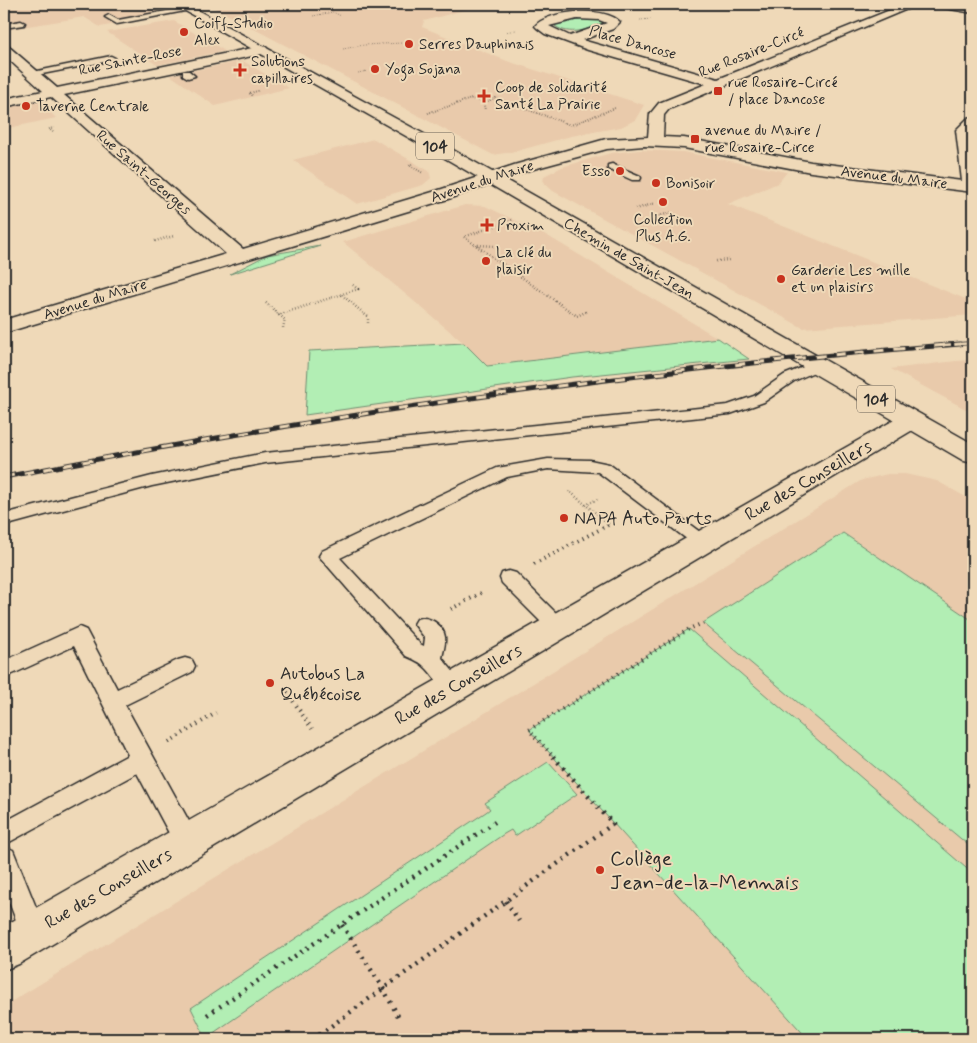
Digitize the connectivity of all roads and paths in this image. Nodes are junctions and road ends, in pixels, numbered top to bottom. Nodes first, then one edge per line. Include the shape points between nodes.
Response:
1 (914, 4) edge
2 (939, 4) edge
3 (183, 6) edge
4 (973, 10) edge
5 (313, 16) dead end
6 (341, 16) dead end
7 (109, 17) dead end
8 (21, 23) dead end
9 (4, 26) edge
10 (570, 40) junction
11 (402, 44) dead end
12 (4, 48) edge
13 (343, 49) dead end
14 (262, 50) junction
15 (111, 58) dead end
16 (32, 73) junction
17 (716, 83) junction
18 (258, 91) dead end
19 (54, 92) junction
20 (252, 95) dead end
21 (483, 99) junction
22 (4, 103) edge
23 (528, 107) dead end
24 (524, 108) junction
25 (615, 108) dead end
26 (485, 110) dead end
27 (425, 114) dead end
28 (564, 120) dead end
29 (561, 121) junction
30 (973, 121) edge
31 (655, 140) junction
32 (612, 167) dead end
33 (490, 178) junction
34 (636, 178) dead end
35 (972, 187) edge
36 (656, 203) dead end
37 (636, 209) dead end
38 (673, 212) dead end
39 (653, 218) dead end
40 (517, 219) dead end
41 (174, 236) dead end
42 (155, 241) dead end
43 (476, 245) junction
44 (495, 246) dead end
45 (240, 256) junction
46 (729, 260) dead end
47 (716, 262) dead end
48 (353, 285) dead end
49 (341, 294) junction
50 (266, 303) dead end
51 (588, 312) dead end
52 (278, 315) junction
53 (368, 325) dead end
54 (4, 327) edge
55 (282, 328) dead end
56 (818, 365) junction
57 (912, 420) junction
58 (973, 455) edge
59 (566, 489) dead end
60 (4, 520) edge
61 (702, 542) junction
62 (509, 578) junction
63 (703, 623) dead end
64 (424, 624) joint
65 (557, 626) junction
66 (432, 660) junction
67 (185, 666) dead end
68 (4, 670) edge
69 (455, 686) junction
70 (287, 692) dead end
71 (112, 701) junction
72 (216, 714) dead end
73 (313, 731) dead end
74 (141, 759) junction
75 (495, 822) dead end
76 (4, 834) edge
77 (187, 842) junction
78 (4, 858) edge
79 (506, 902) junction
80 (519, 921) dead end
81 (342, 925) junction
82 (33, 932) junction
83 (4, 949) edge
84 (383, 988) junction
85 (207, 1016) dead end
86 (398, 1016) dead end
87 (313, 1039) edge

1 - 17 street, Rue Rosaire-Circé
2 - 4 street
3 - 7 lane via 117,22
3 - 14 street, Chemin de Saint-Jean / 104
5 - 6 path via 333,12
8 - 9 lane
10 - 10 street, Place Dancose via 609,27 614,22 591,15 552,20 541,26
10 - 17 street, Place Dancose
11 - 13 path
12 - 16 street, Rue Saint-Georges
14 - 19 street, Rue Sainte-Rose
14 - 33 street, Chemin de Saint-Jean / 104
15 - 16 lane
16 - 19 street, Rue Saint-Georges
17 - 31 street, Rue Rosaire-Circé via 659,109
18 - 20 path via 249,93
19 - 22 street, Rue Sainte-Rose
19 - 45 street, Rue Saint-Georges
21 - 24 path
21 - 26 path
21 - 27 path via 471,99
23 - 24 path
24 - 29 path
25 - 29 path via 571,125
28 - 29 path
30 - 35 street via 963,130
31 - 33 street, Avenue du Maire via 597,146
31 - 35 street, Avenue du Maire via 707,146 811,167
32 - 34 lane
33 - 45 street, Avenue du Maire
33 - 56 street, Chemin de Saint-Jean / 104
36 - 37 path
38 - 39 path
40 - 43 path via 464,237
41 - 42 path
43 - 44 path
43 - 51 path via 577,316
45 - 54 street, Avenue du Maire
46 - 47 path
48 - 49 path via 358,289
49 - 52 path
49 - 53 path via 368,317
50 - 52 path
52 - 55 path via 285,320
56 - 57 street, Chemin de Saint-Jean / 104
56 - 60 lane via 790,378 759,399 730,409 265,458 152,481
57 - 58 street, Chemin de Saint-Jean / 104
57 - 61 street, Rue des Conseillers
59 - 62 path via 609,524
61 - 65 street, Rue des Conseillers
61 - 66 lane via 603,468 548,464 503,472 328,556 413,650
62 - 64 path
62 - 65 lane
63 - 79 path via 529,730 613,824
64 - 66 lane via 435,636
65 - 69 street, Rue des Conseillers
66 - 69 lane
67 - 71 lane
68 - 71 lane via 79,636
69 - 77 street, Rue des Conseillers
70 - 73 path
71 - 74 lane
72 - 74 path
74 - 76 lane
74 - 77 lane
75 - 81 path
77 - 82 street, Rue des Conseillers
78 - 82 lane
79 - 80 path
79 - 84 path
81 - 84 path
81 - 85 path
82 - 83 street, Rue des Conseillers
84 - 86 path
84 - 87 path

